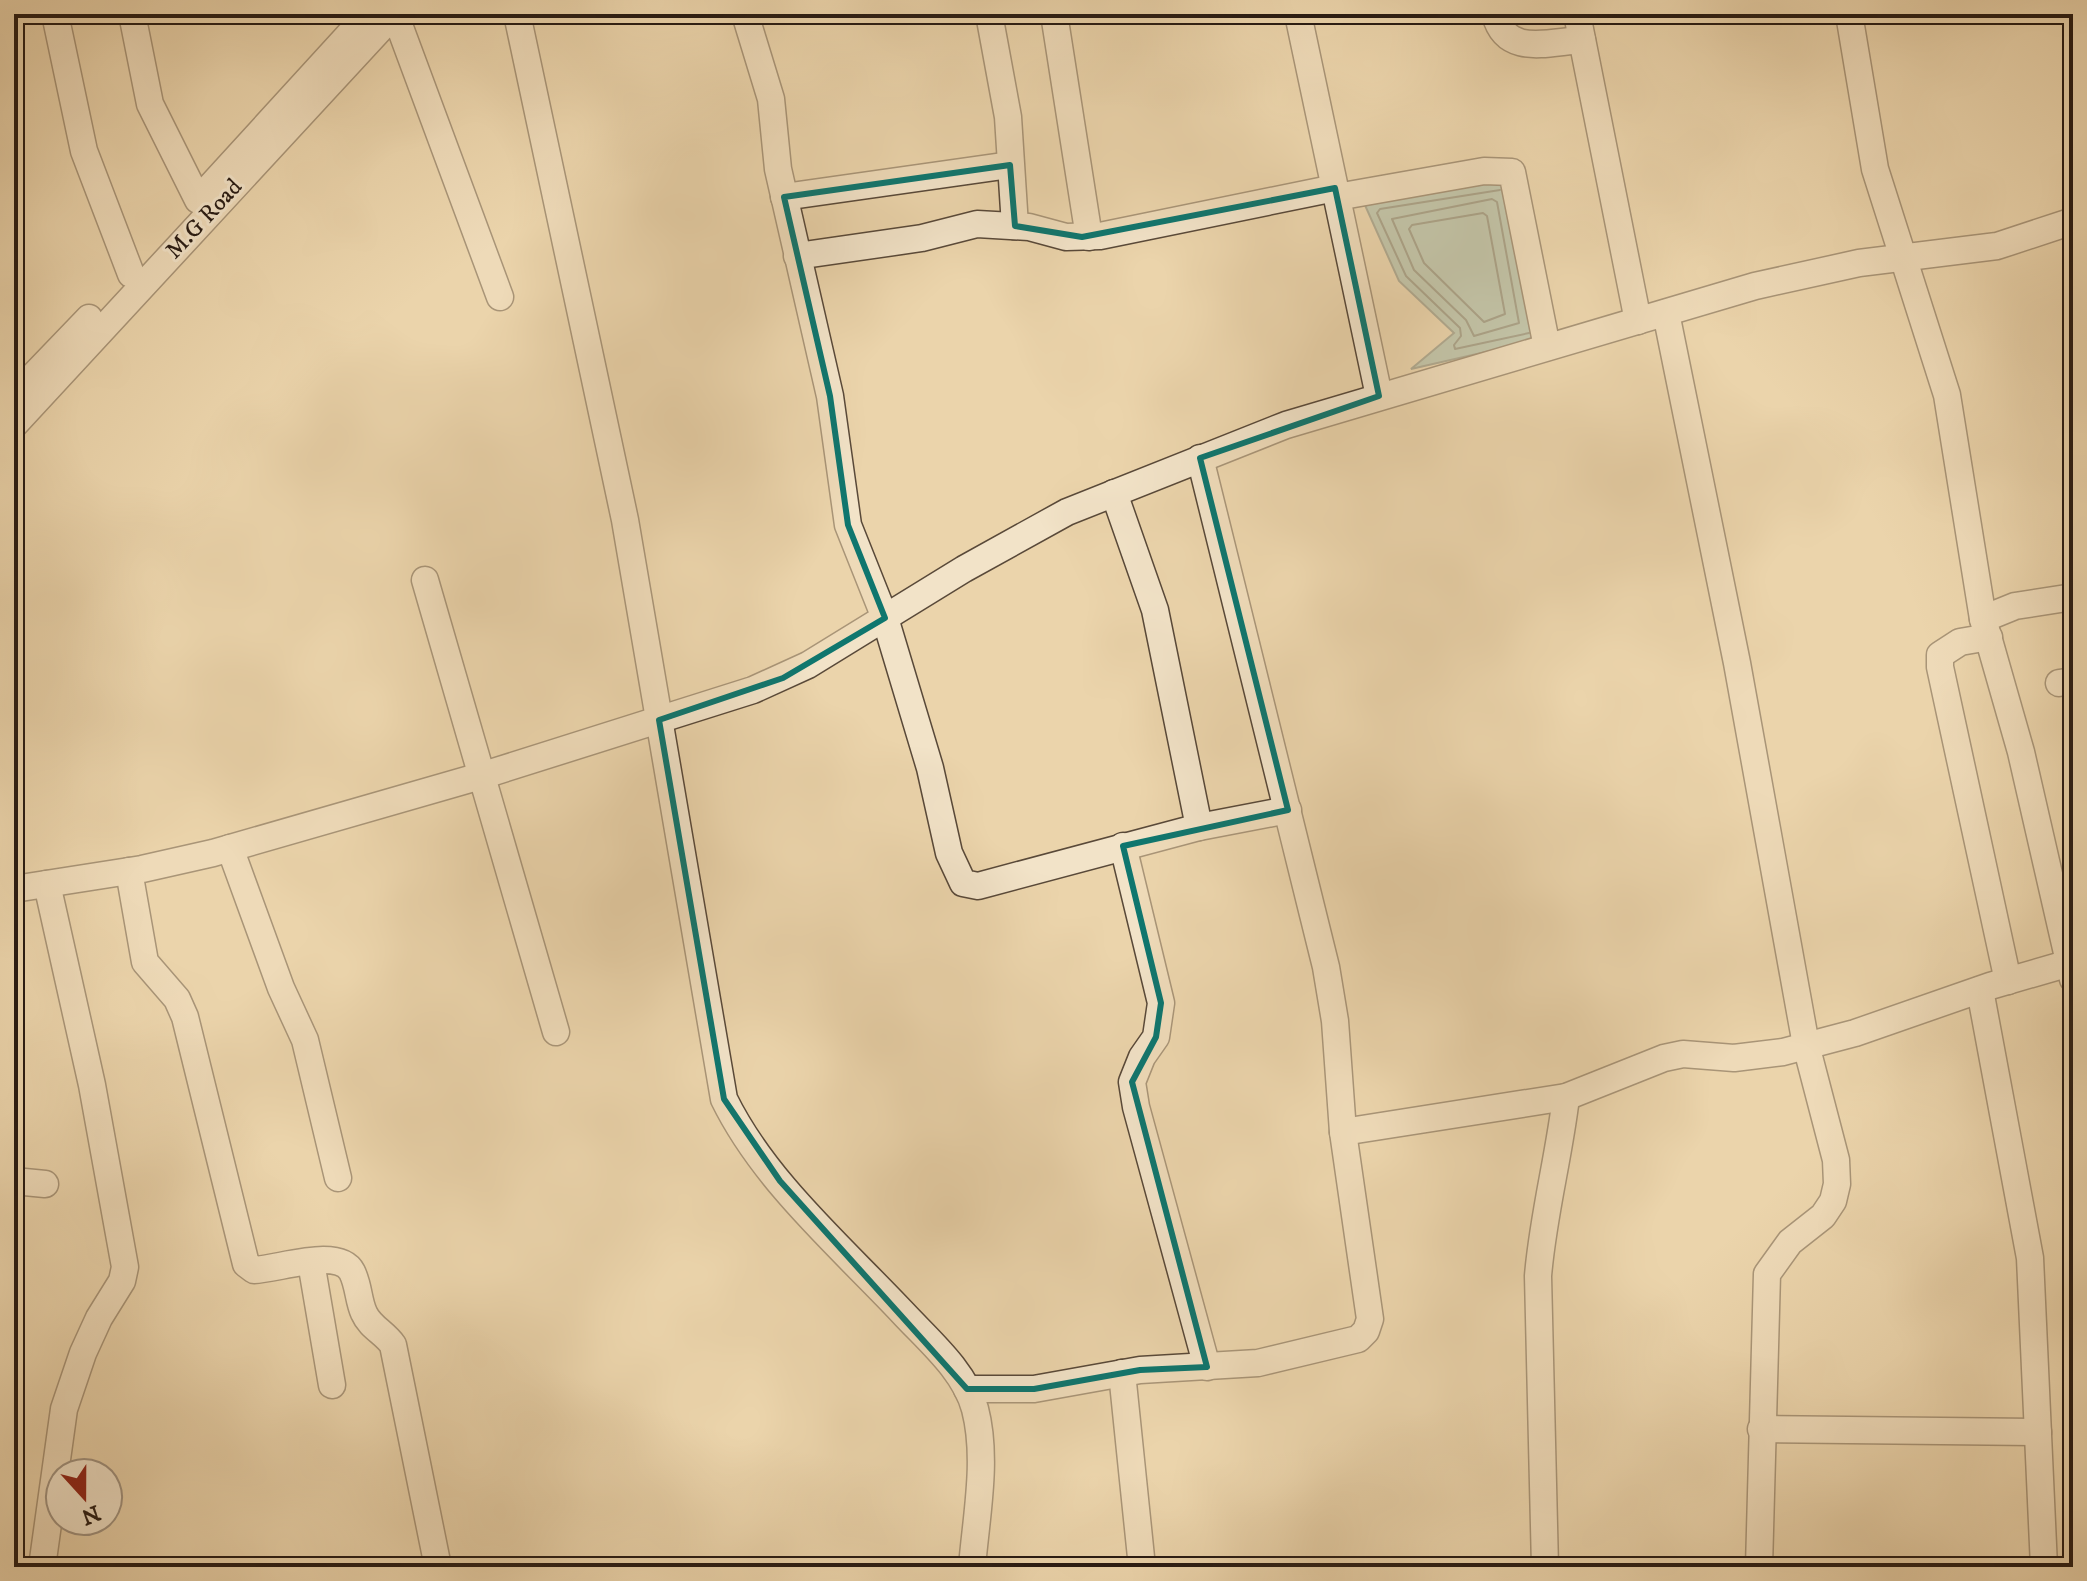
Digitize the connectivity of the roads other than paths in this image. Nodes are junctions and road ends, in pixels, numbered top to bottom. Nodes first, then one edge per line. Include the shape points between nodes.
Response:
1 (55, 14) edge
2 (132, 14) edge
3 (368, 14) edge
4 (394, 14) edge
5 (517, 14) edge
6 (745, 14) edge
7 (989, 14) edge
8 (1054, 14) edge
9 (1298, 14) edge
10 (1495, 14) edge
11 (1849, 14) edge
12 (1580, 27) edge
13 (254, 151) junction
14 (1010, 165) junction
15 (1336, 192) junction
16 (784, 197) junction
17 (198, 200) junction
18 (2073, 221) edge
19 (1015, 226) junction
20 (1089, 237) junction
21 (797, 256) junction
22 (1905, 256) junction
23 (131, 274) junction
24 (500, 297) dead end
25 (1666, 313) junction
26 (1638, 321) junction
27 (1547, 347) junction
28 (14, 396) edge
29 (1379, 396) junction
30 (14, 425) edge
31 (1200, 458) junction
32 (1114, 493) junction
33 (425, 580) dead end
34 (2073, 597) edge
35 (885, 618) junction
36 (1986, 628) junction
37 (659, 720) junction
38 (484, 775) junction
39 (1288, 810) junction
40 (1199, 827) junction
41 (1123, 846) junction
42 (230, 848) junction
43 (129, 871) junction
44 (47, 884) junction
45 (14, 889) edge
46 (2071, 969) edge
47 (2008, 981) junction
48 (1980, 990) junction
49 (556, 1032) dead end
50 (1806, 1045) junction
51 (1566, 1097) junction
52 (1343, 1132) junction
53 (338, 1178) dead end
54 (14, 1181) edge
55 (45, 1184) dead end
56 (311, 1262) junction
57 (1207, 1367) junction
58 (1122, 1373) junction
59 (332, 1385) dead end
60 (967, 1389) junction
61 (1761, 1429) junction
62 (2038, 1432) junction
63 (42, 1567) edge
64 (438, 1567) edge
65 (972, 1567) edge
66 (1142, 1567) edge
67 (1545, 1567) edge
68 (1759, 1567) edge
69 (2044, 1567) edge

1 - 23 street via 84,151
2 - 17 street via 150,104
3 - 13 street, M.G Road
4 - 13 street, M.G Road
4 - 24 street
5 - 37 street via 625,520
6 - 16 street via 768,82
7 - 14 street via 1008,117
8 - 20 street
9 - 15 street
10 - 12 street via 1499,30 1508,40 1521,43
11 - 22 street via 1875,169
12 - 26 street
13 - 17 street, M.G Road
13 - 30 street, M.G Road
14 - 16 street
14 - 19 street
15 - 20 street
15 - 27 street via 1484,171 1512,172
15 - 29 street
16 - 21 street
17 - 23 street, M.G Road
18 - 22 street via 1997,246
19 - 20 street
19 - 21 street via 977,224 922,238
21 - 35 street via 830,396 848,525
22 - 25 street via 1755,286
22 - 36 street via 1947,395
23 - 28 street, M.G Road
25 - 26 street
25 - 50 street
26 - 27 street
27 - 29 street
29 - 31 street
31 - 32 street
31 - 39 street
32 - 35 street via 1037,528
32 - 40 street via 1157,621
33 - 38 street
34 - 36 street via 2015,606
35 - 37 street via 783,678
35 - 41 street via 930,768 949,853 963,883 978,886
36 - 46 street
36 - 47 street via 1947,648 1940,655 1940,667
37 - 38 street
37 - 60 street via 724,1099 780,1181
38 - 42 street
38 - 49 street
39 - 40 street
39 - 52 street via 1326,967
40 - 41 street
41 - 57 street via 1161,1003 1156,1037 1132,1082 1136,1107
42 - 43 street
42 - 53 street via 305,1040
43 - 44 street
43 - 56 street via 145,962 177,999 185,1017 246,1264 254,1270
44 - 45 street
44 - 63 street via 125,1267 83,1353 64,1409
46 - 47 street
47 - 48 street
48 - 50 street
48 - 62 street via 2026,1223
50 - 51 street via 1756,1057 1664,1058
50 - 61 street via 1830,1131 1837,1184 1823,1216 1790,1242 1767,1274
51 - 52 street
51 - 67 street via 1538,1276
52 - 57 street via 1369,1304 1366,1331 1358,1339 1315,1351
54 - 55 street
56 - 59 street
56 - 64 street via 345,1262 360,1290 366,1317 393,1345
57 - 58 street
58 - 60 street via 1034,1389
58 - 66 street
60 - 65 street via 978,1422 980,1455
61 - 62 street
61 - 68 street
62 - 69 street

